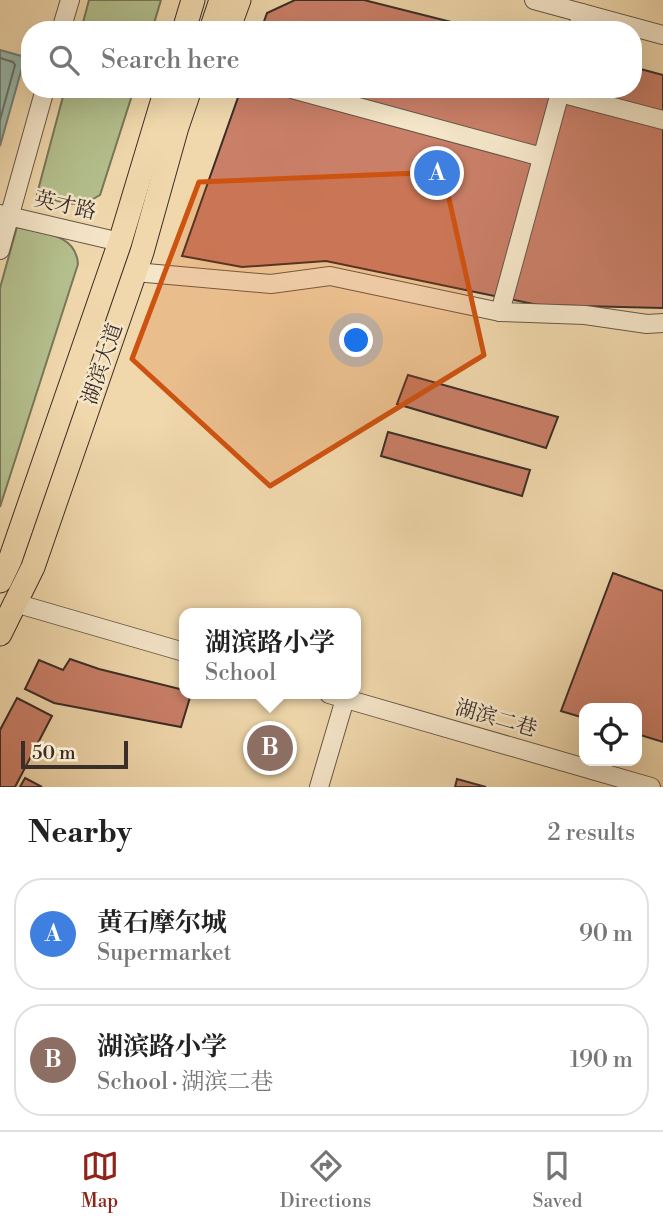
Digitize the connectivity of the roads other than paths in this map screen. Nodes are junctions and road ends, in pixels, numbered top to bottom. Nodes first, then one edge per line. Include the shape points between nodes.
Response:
1 (69, 0) edge
2 (180, 0) edge
3 (193, 0) edge
4 (221, 0) edge
5 (239, 0) edge
6 (534, 0) edge
7 (63, 21) edge
8 (175, 21) edge
9 (187, 21) edge
10 (215, 21) edge
11 (231, 21) edge
12 (579, 21) edge
13 (642, 32) edge
14 (663, 35) edge
15 (42, 98) edge
16 (164, 98) edge
17 (184, 98) edge
18 (189, 98) edge
19 (325, 98) edge
20 (558, 98) edge
21 (585, 98) edge
22 (663, 120) edge
23 (166, 126) junction
24 (542, 157) junction
25 (5, 215) edge
26 (120, 242) junction
27 (0, 250) edge
28 (135, 272) junction
29 (500, 312) junction
30 (663, 323) edge
31 (0, 581) edge
32 (15, 603) junction
33 (0, 634) edge
34 (179, 651) edge
35 (336, 699) edge
36 (347, 699) edge
37 (319, 787) edge
38 (651, 787) edge

1 - 7 street
2 - 8 main road
3 - 9 main road
4 - 10 main road
5 - 11 main road
6 - 12 street
13 - 14 street
15 - 25 street
16 - 23 main road
17 - 23 main road, 湖滨大道
18 - 23 main road
19 - 24 street
20 - 24 street
21 - 22 street
23 - 26 main road, 湖滨大道
23 - 28 main road, 湖滨大道
24 - 29 street
25 - 26 street, 英才路
25 - 27 street
26 - 31 main road, 湖滨大道
28 - 29 street via 271,284 330,276
28 - 32 main road, 湖滨大道 via 33,568
29 - 30 street
32 - 33 main road, 湖滨大道
32 - 34 street
35 - 37 street
36 - 38 street, 湖滨二巷

